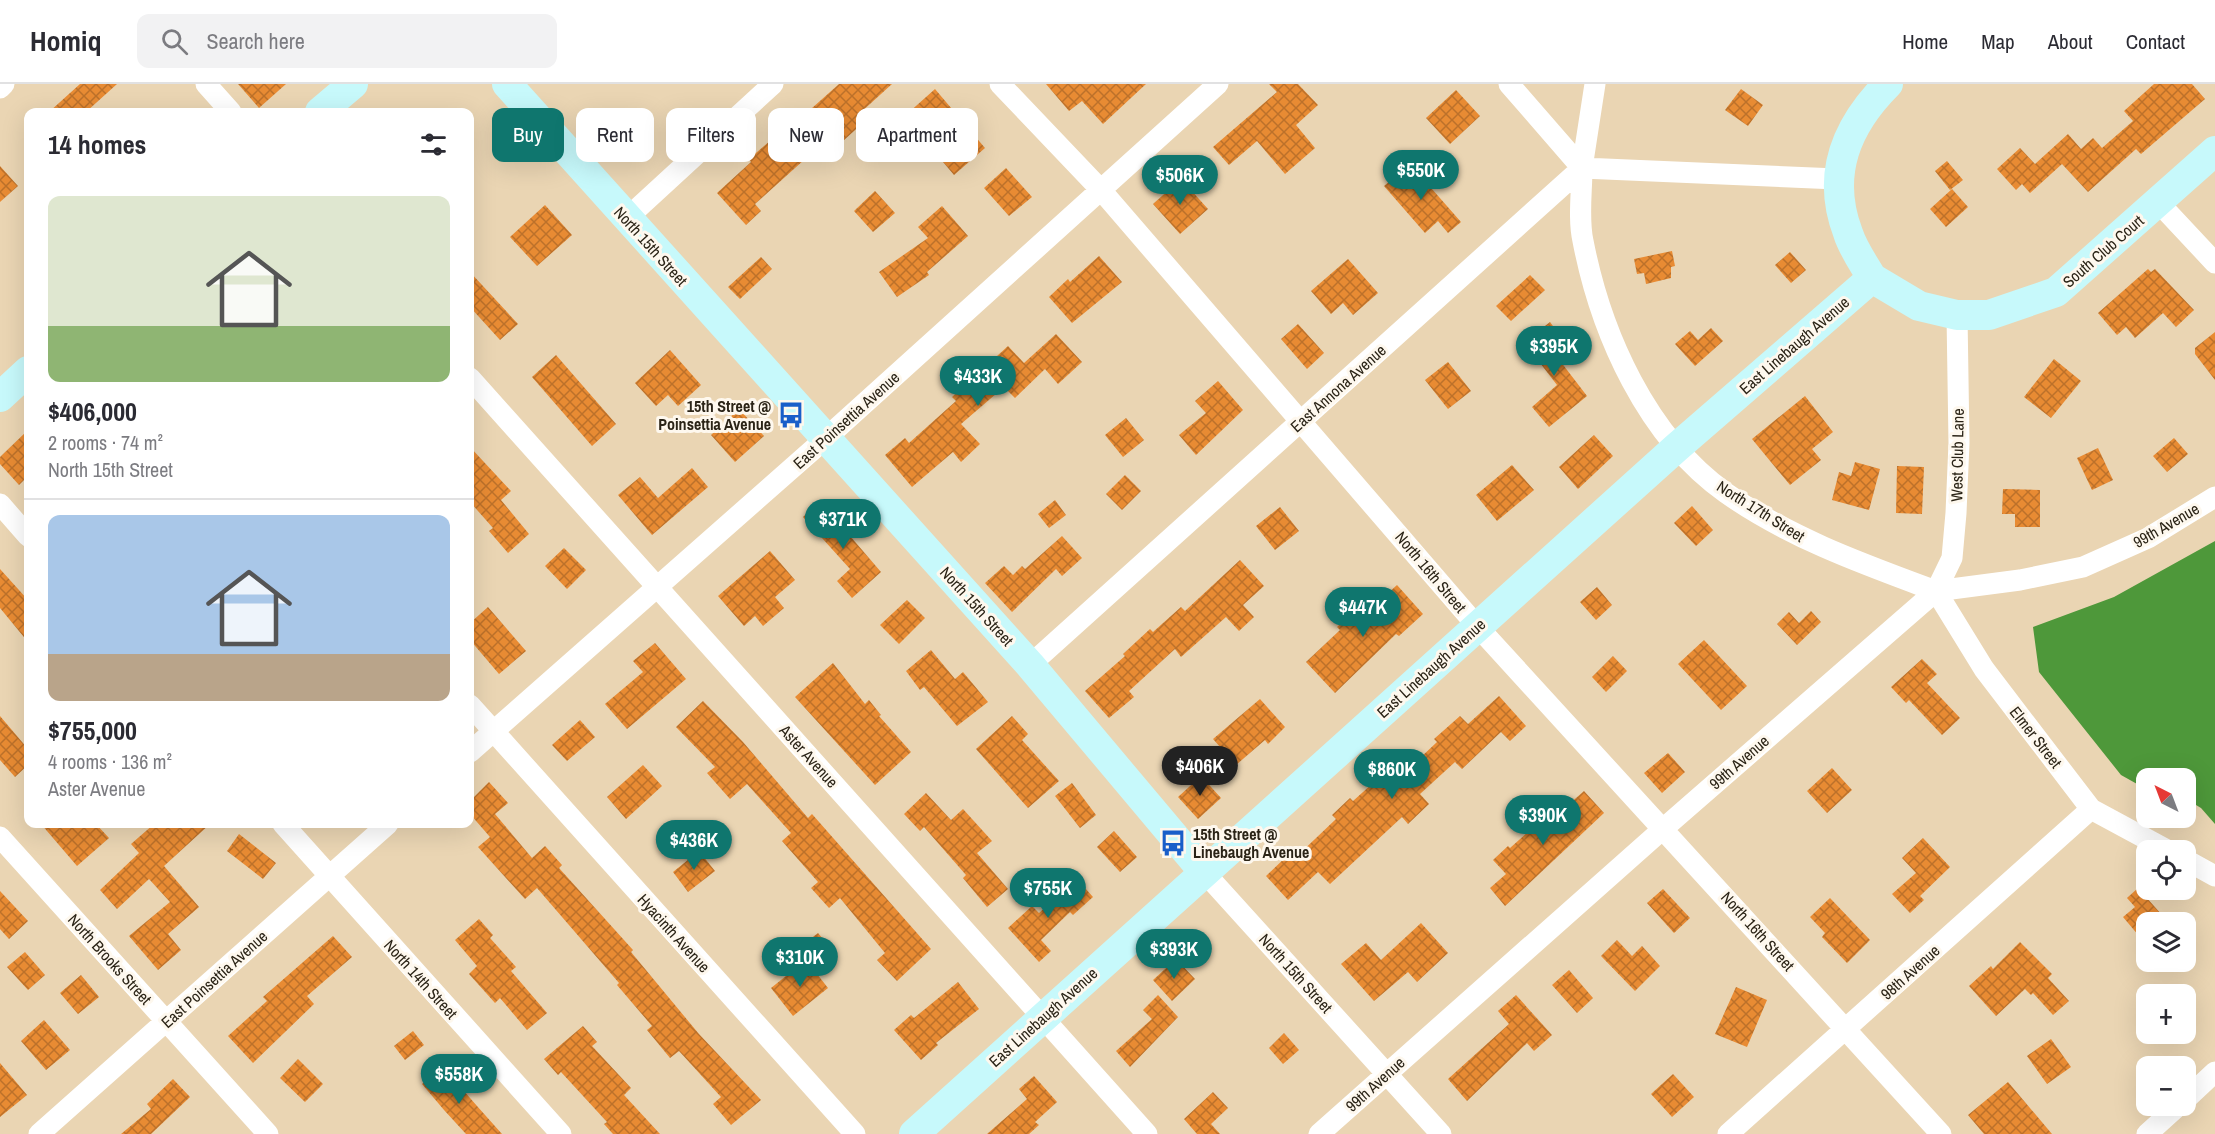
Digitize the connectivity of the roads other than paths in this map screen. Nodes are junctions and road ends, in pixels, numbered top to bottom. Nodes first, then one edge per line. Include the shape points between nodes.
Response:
1 (4, 84) edge
2 (206, 84) edge
3 (352, 84) edge
4 (507, 84) edge
5 (773, 84) edge
6 (1000, 84) edge
7 (1218, 84) edge
8 (1509, 84) edge
9 (1595, 84) edge
10 (1888, 84) edge
11 (0, 88) edge
12 (227, 108) edge
13 (325, 108) edge
14 (2215, 151) edge
15 (1582, 168) junction
16 (1837, 179) junction
17 (1101, 190) junction
18 (2158, 202) junction
19 (626, 219) junction
20 (2215, 263) edge
21 (1872, 278) junction
22 (1957, 315) junction
23 (24, 375) edge
24 (474, 382) edge
25 (0, 397) edge
26 (1302, 421) junction
27 (825, 439) junction
28 (1676, 448) junction
29 (2215, 496) edge
30 (0, 504) edge
31 (24, 531) edge
32 (657, 587) junction
33 (1936, 591) junction
34 (1478, 626) junction
35 (1030, 665) junction
36 (474, 710) edge
37 (493, 731) junction
38 (474, 748) edge
39 (2091, 809) junction
40 (287, 828) edge
41 (383, 828) edge
42 (1664, 828) junction
43 (0, 837) edge
44 (2149, 840) edge
45 (2196, 866) edge
46 (1204, 872) junction
47 (329, 876) junction
48 (2215, 876) edge
49 (1044, 1017) junction
50 (166, 1022) junction
51 (1847, 1029) junction
52 (2215, 1072) edge
53 (1387, 1073) junction
54 (2196, 1090) edge
55 (2167, 1116) edge
56 (39, 1134) edge
57 (268, 1134) edge
58 (561, 1134) edge
59 (855, 1134) edge
60 (914, 1134) edge
61 (1147, 1134) edge
62 (1319, 1134) edge
63 (1441, 1134) edge
64 (1728, 1134) edge
65 (1941, 1134) edge
66 (2147, 1134) edge

1 - 11 street
2 - 12 street
3 - 13 street
4 - 19 street, North 15th Street
5 - 19 street
6 - 17 street, North 16th Street
7 - 17 street, East Poinsettia Avenue
8 - 15 street
9 - 15 street
10 - 16 street via 1868,104 1846,142
14 - 18 street, South Club Court
15 - 16 street
15 - 26 street, East Annona Avenue
15 - 28 street, North 17th Street via 1582,240 1603,313 1630,383
16 - 21 street via 1848,233
17 - 26 street, North 16th Street
17 - 27 street, East Poinsettia Avenue
18 - 20 street
18 - 22 street, South Club Court via 2056,292 1989,315
19 - 27 street, North 15th Street
21 - 22 street, South Club Court via 1919,306
21 - 28 street, East Linebaugh Avenue
22 - 33 street, West Club Lane via 1956,513 1952,558
23 - 25 street
24 - 32 street, Aster Avenue
26 - 34 street, North 16th Street
26 - 35 street, East Annona Avenue
27 - 32 street, East Poinsettia Avenue
27 - 35 street, North 15th Street
28 - 33 street, North 17th Street via 1725,492 1795,534
28 - 34 street, East Linebaugh Avenue
29 - 33 street, 99th Avenue via 2148,538 2084,567
30 - 31 street
32 - 37 street, East Poinsettia Avenue
32 - 49 street, Aster Avenue
33 - 39 street, Elmer Street via 1984,669
33 - 42 street, 99th Avenue
34 - 42 street, North 16th Street
34 - 46 street, East Linebaugh Avenue
35 - 46 street, North 15th Street
36 - 37 street, Hyacinth Avenue
37 - 38 street, East Poinsettia Avenue
37 - 59 street, Hyacinth Avenue
39 - 44 street, Elmer Street
39 - 51 street, 98th Avenue
40 - 47 street, North 14th Street
41 - 47 street, East Poinsettia Avenue
42 - 51 street, North 16th Street
42 - 53 street, 99th Avenue
43 - 50 street, North Brooks Street
45 - 48 street
46 - 49 street, East Linebaugh Avenue
46 - 53 street, North 15th Street
47 - 50 street, East Poinsettia Avenue
47 - 58 street, North 14th Street
49 - 60 street, East Linebaugh Avenue
49 - 61 street, Aster Avenue
50 - 56 street, East Poinsettia Avenue
50 - 57 street, North Brooks Street
51 - 64 street, 98th Avenue
51 - 65 street, North 16th Street
52 - 54 street
53 - 62 street, 99th Avenue
53 - 63 street, North 15th Street
55 - 66 street

